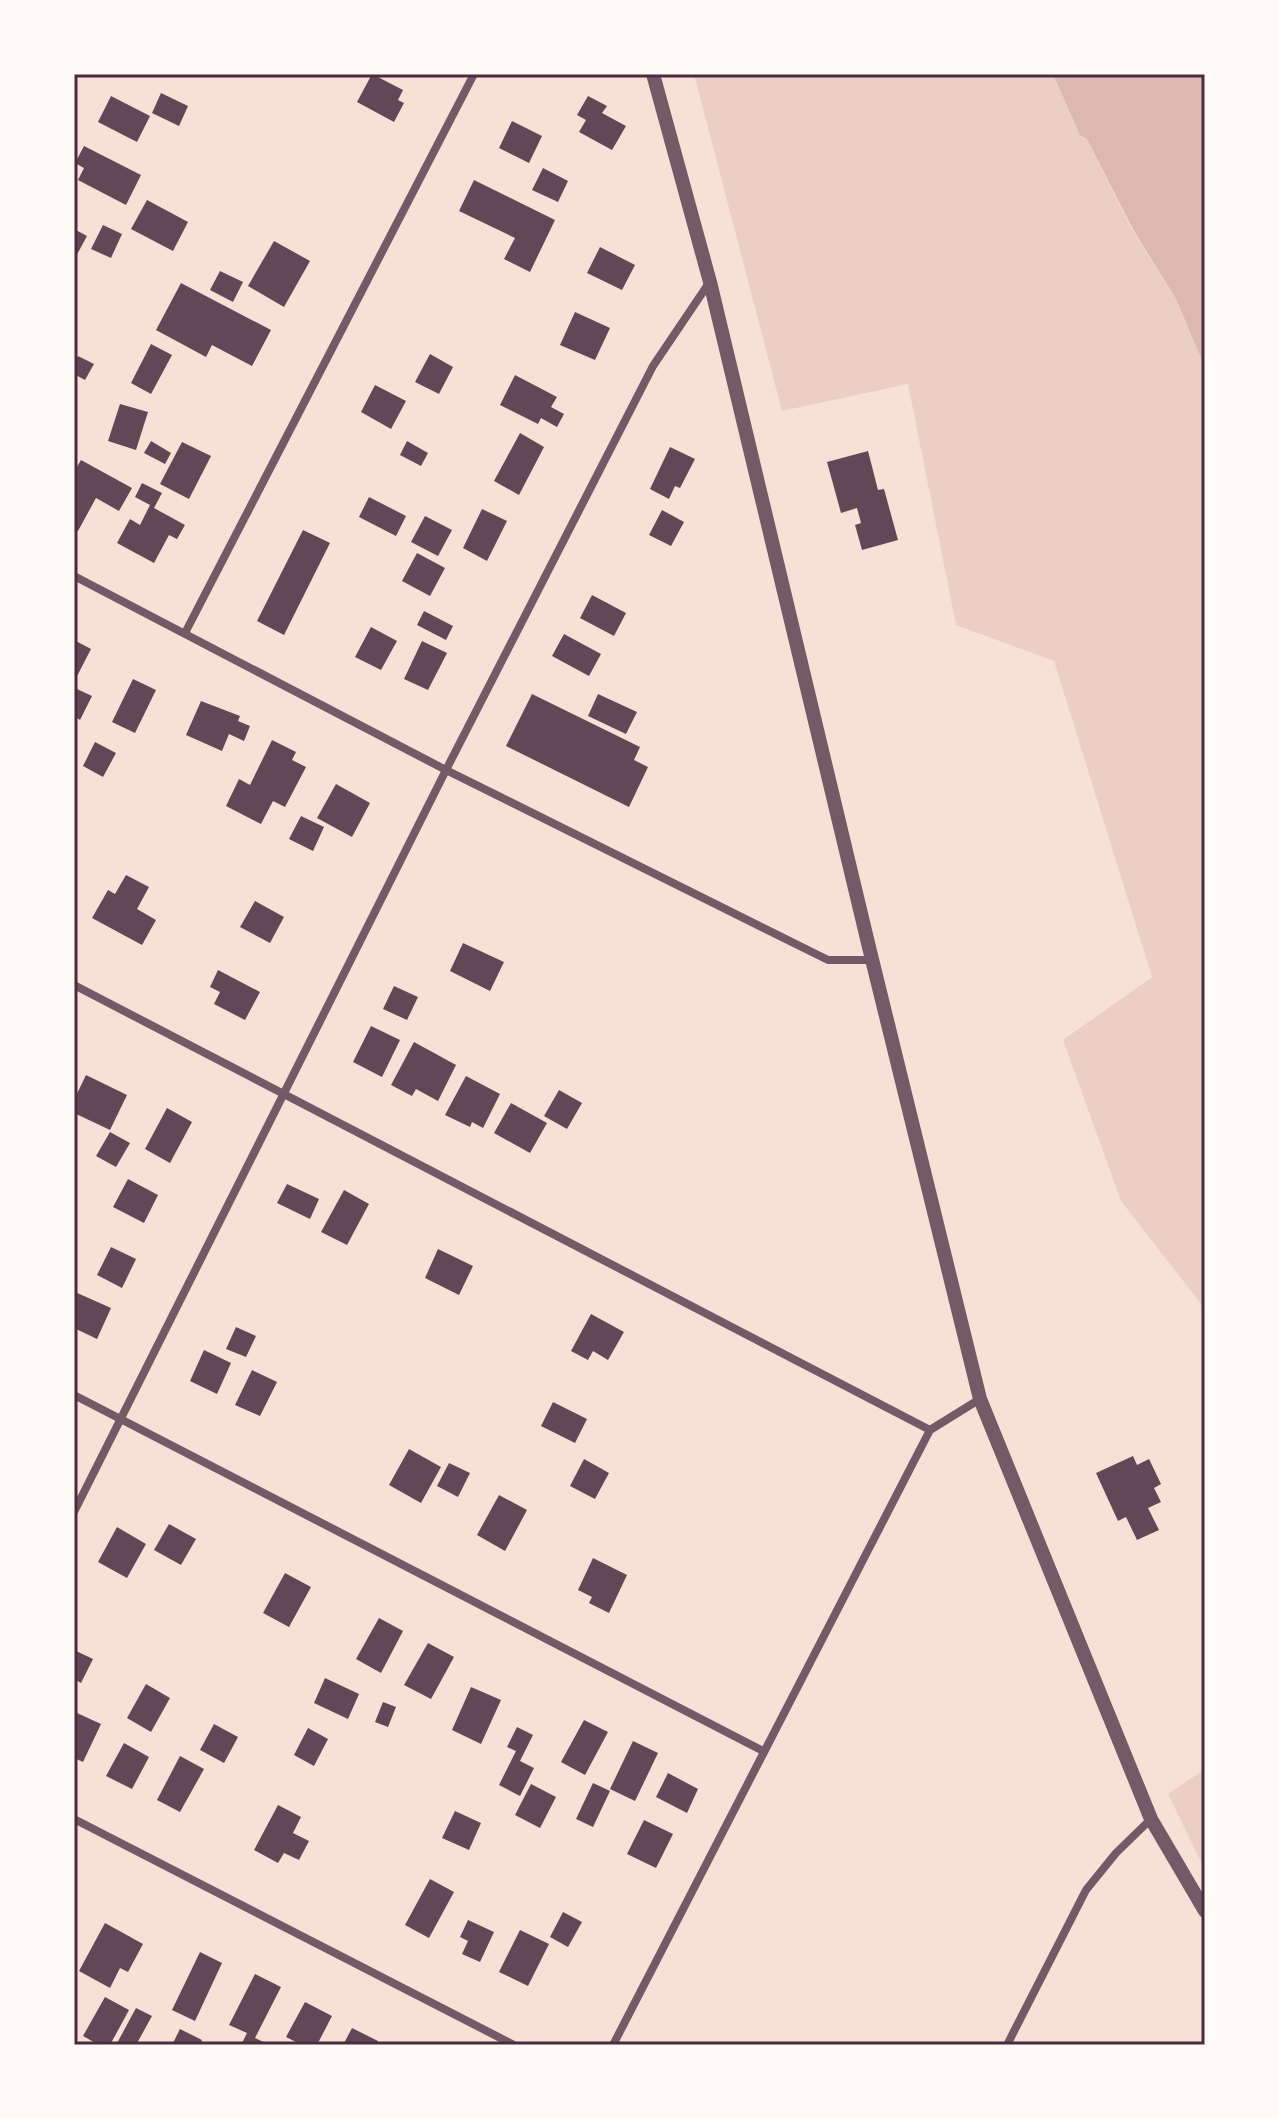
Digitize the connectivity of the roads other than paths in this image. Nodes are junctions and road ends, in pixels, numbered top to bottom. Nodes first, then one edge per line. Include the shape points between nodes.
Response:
1 (474, 74) edge
2 (653, 74) edge
3 (710, 282) junction
4 (74, 576) edge
5 (185, 633) junction
6 (446, 770) junction
7 (872, 960) junction
8 (74, 985) edge
9 (285, 1094) junction
10 (74, 1395) edge
11 (980, 1399) junction
12 (121, 1419) junction
13 (930, 1430) junction
14 (74, 1512) edge
15 (763, 1751) junction
16 (74, 1819) edge
17 (1151, 1819) junction
18 (1205, 1911) edge
19 (514, 2045) edge
20 (613, 2045) edge
21 (1007, 2045) edge

1 - 5 street
2 - 3 street
3 - 6 street via 653,366
3 - 7 street
4 - 5 street
5 - 6 street
6 - 7 street via 828,960
6 - 9 street
7 - 11 street
8 - 9 street
9 - 12 street
9 - 13 street
10 - 12 street
11 - 13 street
11 - 17 street
12 - 14 street
12 - 15 street
13 - 15 street
15 - 20 street
16 - 19 street
17 - 18 street
17 - 21 street via 1086,1890

